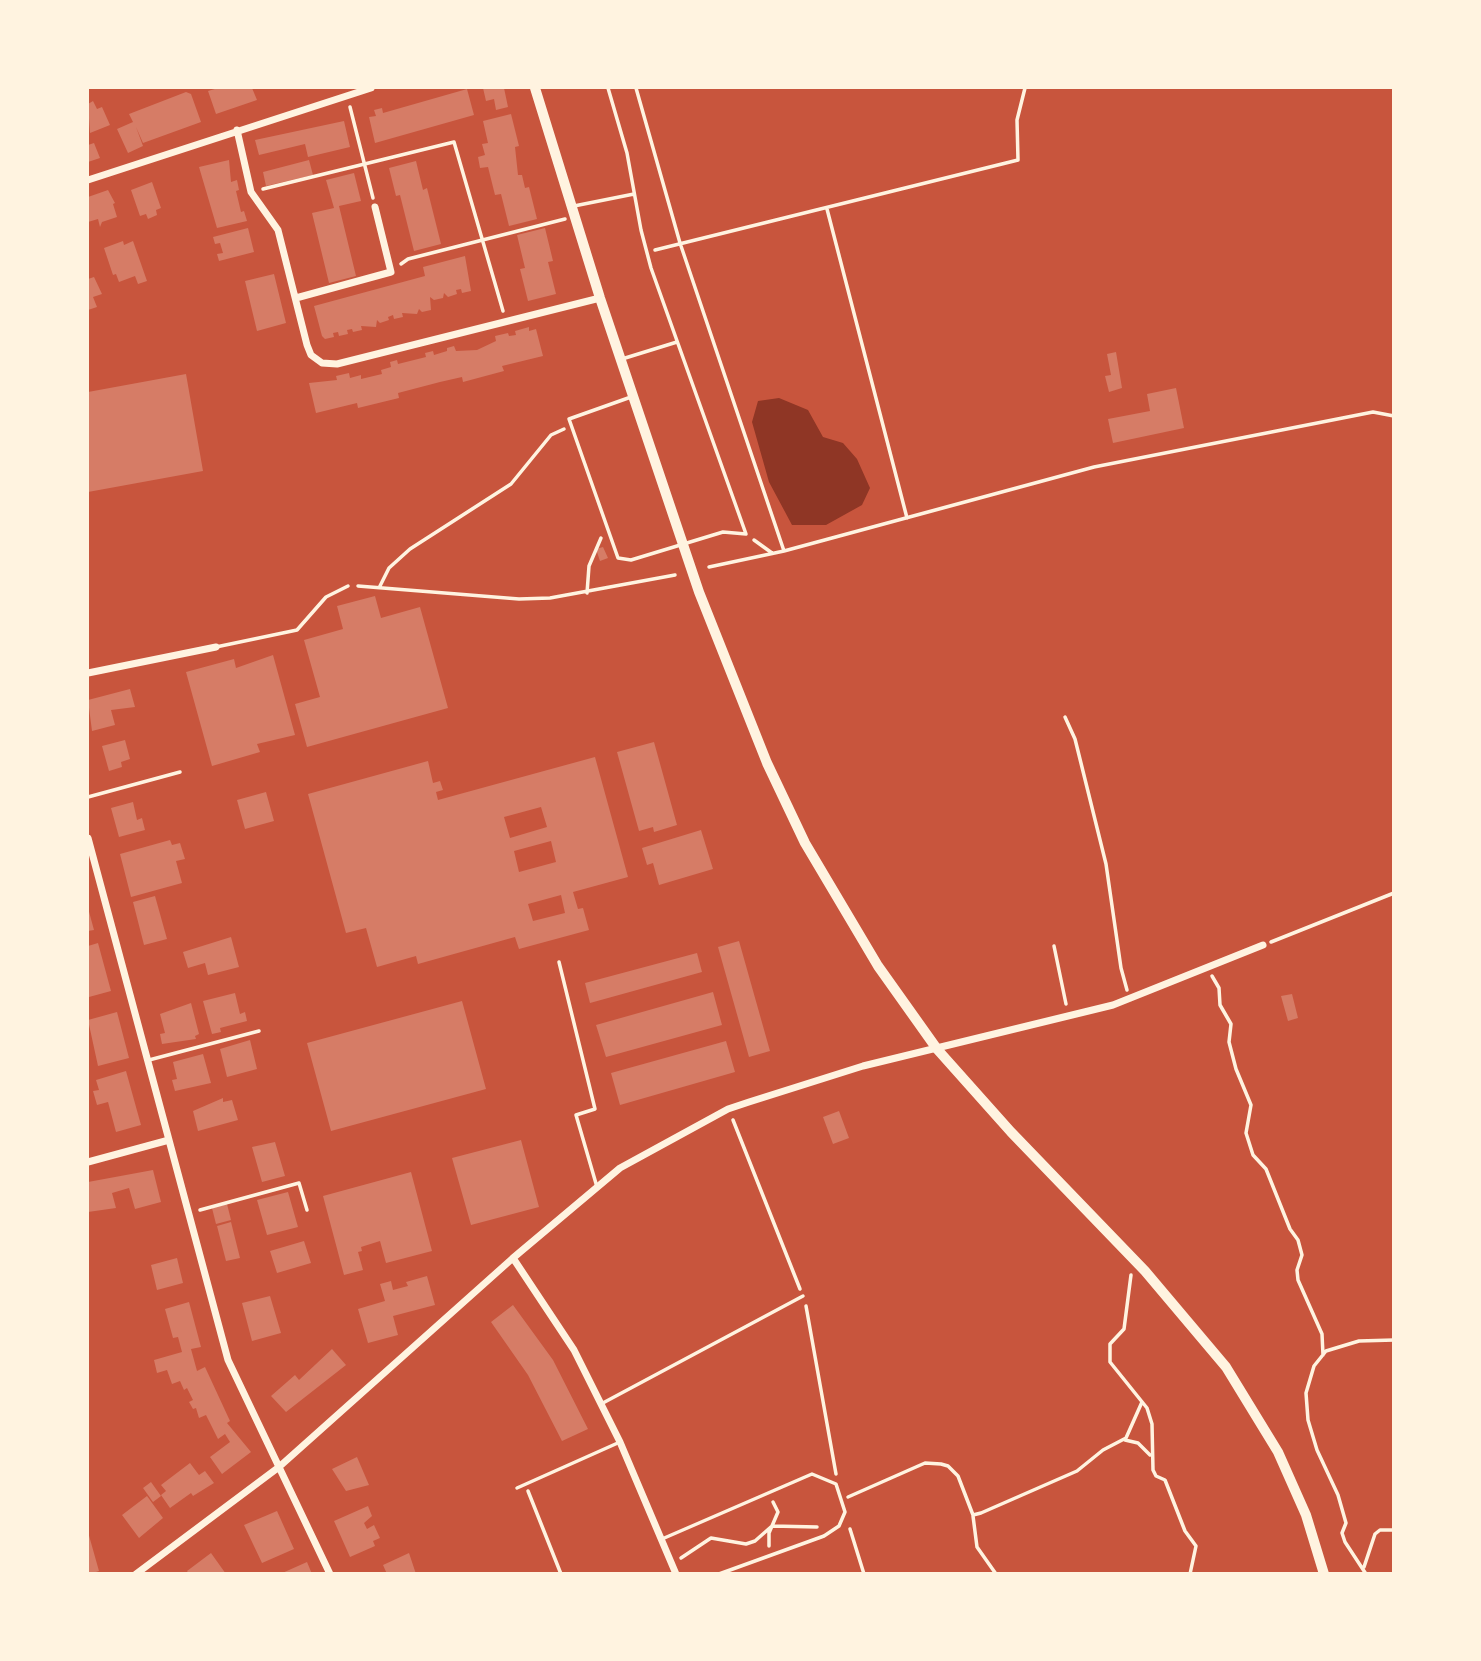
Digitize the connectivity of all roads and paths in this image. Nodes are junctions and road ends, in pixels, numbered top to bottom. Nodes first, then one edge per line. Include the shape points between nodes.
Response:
1 (371, 88) edge
2 (535, 88) edge
3 (608, 88) edge
4 (636, 88) edge
5 (1026, 88) edge
6 (349, 90) edge
7 (237, 130) junction
8 (364, 164) junction
9 (88, 180) edge
10 (251, 192) junction
11 (634, 194) junction
12 (375, 207) joint
13 (827, 209) junction
14 (573, 212) junction
15 (483, 240) junction
16 (680, 243) junction
17 (646, 252) junction
18 (391, 272) junction
19 (296, 298) junction
20 (600, 298) junction
21 (505, 320) junction
22 (677, 342) junction
23 (620, 360) junction
24 (632, 397) junction
25 (1394, 415) edge
26 (572, 426) junction
27 (906, 518) junction
28 (608, 530) junction
29 (746, 534) junction
30 (682, 544) junction
31 (784, 551) junction
32 (772, 553) junction
33 (709, 567) dead end
34 (675, 575) dead end
35 (348, 586) joint
36 (380, 586) junction
37 (587, 593) junction
38 (216, 647) joint
39 (88, 673) edge
40 (1065, 717) dead end
41 (180, 772) dead end
42 (88, 797) edge
43 (88, 838) edge
44 (1394, 894) edge
45 (1263, 945) joint
46 (1054, 946) dead end
47 (559, 962) dead end
48 (1208, 968) junction
49 (1129, 999) junction
50 (1068, 1017) junction
51 (259, 1031) dead end
52 (937, 1049) junction
53 (148, 1060) junction
54 (728, 1109) junction
55 (169, 1140) junction
56 (88, 1162) edge
57 (597, 1187) junction
58 (307, 1210) dead end
59 (189, 1212) junction
60 (513, 1258) junction
61 (1131, 1275) dead end
62 (803, 1296) junction
63 (1394, 1340) edge
64 (1323, 1355) junction
65 (1142, 1402) junction
66 (601, 1404) junction
67 (1123, 1440) junction
68 (620, 1442) junction
69 (1151, 1457) junction
70 (279, 1467) junction
71 (525, 1485) junction
72 (517, 1488) dead end
73 (767, 1494) junction
74 (843, 1499) junction
75 (973, 1515) junction
76 (823, 1525) dead end
77 (772, 1526) junction
78 (1394, 1530) edge
79 (662, 1539) junction
80 (775, 1553) junction
81 (1364, 1568) junction
82 (675, 1570) edge
83 (135, 1573) edge
84 (330, 1573) edge
85 (561, 1573) edge
86 (719, 1573) edge
87 (864, 1573) edge
88 (996, 1573) edge
89 (1190, 1573) edge
90 (1324, 1573) edge
91 (1366, 1573) edge

1 - 6 street
2 - 14 street
3 - 11 lane via 628,153
4 - 16 path
5 - 13 path via 1017,120 1018,160
6 - 7 street
6 - 8 path
7 - 9 street
7 - 10 street
8 - 10 path
8 - 12 path
8 - 15 path via 454,142
10 - 19 street via 278,230
11 - 14 lane
11 - 17 lane
12 - 18 street
13 - 16 path
13 - 27 path
14 - 15 path
14 - 20 street
15 - 18 path via 408,259
15 - 21 path
16 - 17 path
16 - 31 path
17 - 22 lane
18 - 19 street
19 - 21 street via 311,355 329,365
20 - 21 street
20 - 23 street
22 - 23 lane
22 - 29 lane
23 - 24 street
24 - 26 lane via 569,419
24 - 30 street
25 - 27 path via 1373,412 1094,467
26 - 28 lane
26 - 36 path via 551,435 511,484 410,549 389,568
27 - 31 path
28 - 30 lane via 614,552 623,560
28 - 37 path via 592,555
29 - 30 lane via 723,532
29 - 32 path
30 - 52 street via 782,797 842,908
31 - 32 path
32 - 33 path
34 - 37 path
35 - 36 path
35 - 38 lane via 326,597 298,630
36 - 37 path via 519,599
38 - 39 street
40 - 49 path via 1078,749 1106,864
41 - 42 path
43 - 53 street
44 - 45 path
45 - 48 street
46 - 50 path
47 - 57 lane via 595,1109 576,1115
48 - 49 street
48 - 64 path via 1231,1024 1231,1054 1251,1105 1246,1133 1298,1240 1302,1255 1298,1280 1322,1334
49 - 50 street
50 - 52 street
51 - 53 lane
52 - 54 street via 863,1066
52 - 90 street via 1145,1271 1227,1367 1278,1452 1307,1515
53 - 55 street
54 - 57 street via 620,1168
54 - 62 path
55 - 56 street
55 - 59 street
57 - 60 street
58 - 59 path via 299,1183
59 - 70 street via 228,1360
60 - 66 street via 574,1350
60 - 70 street
61 - 65 path via 1124,1329 1109,1353 1110,1362
62 - 66 lane
62 - 74 path
63 - 64 path via 1340,1345
64 - 81 path via 1314,1366 1306,1393 1308,1420 1341,1504 1345,1542
65 - 67 path
65 - 69 path via 1152,1424
66 - 68 street
67 - 69 path via 1138,1443
67 - 75 path via 1077,1471
68 - 71 lane
68 - 79 street
69 - 89 path via 1156,1476 1165,1480 1185,1531 1196,1546
70 - 83 street
70 - 84 street
71 - 72 lane
71 - 85 path
73 - 74 lane via 812,1474 836,1484
73 - 77 path via 778,1511
73 - 79 lane
74 - 75 path via 925,1464 941,1464 958,1476
74 - 80 lane via 845,1512 839,1526
74 - 87 path
75 - 88 path via 977,1547
76 - 77 path
77 - 80 path via 768,1545
77 - 82 path via 751,1543 711,1538 692,1548
78 - 81 path via 1375,1534
79 - 82 street
80 - 86 lane
81 - 91 path

